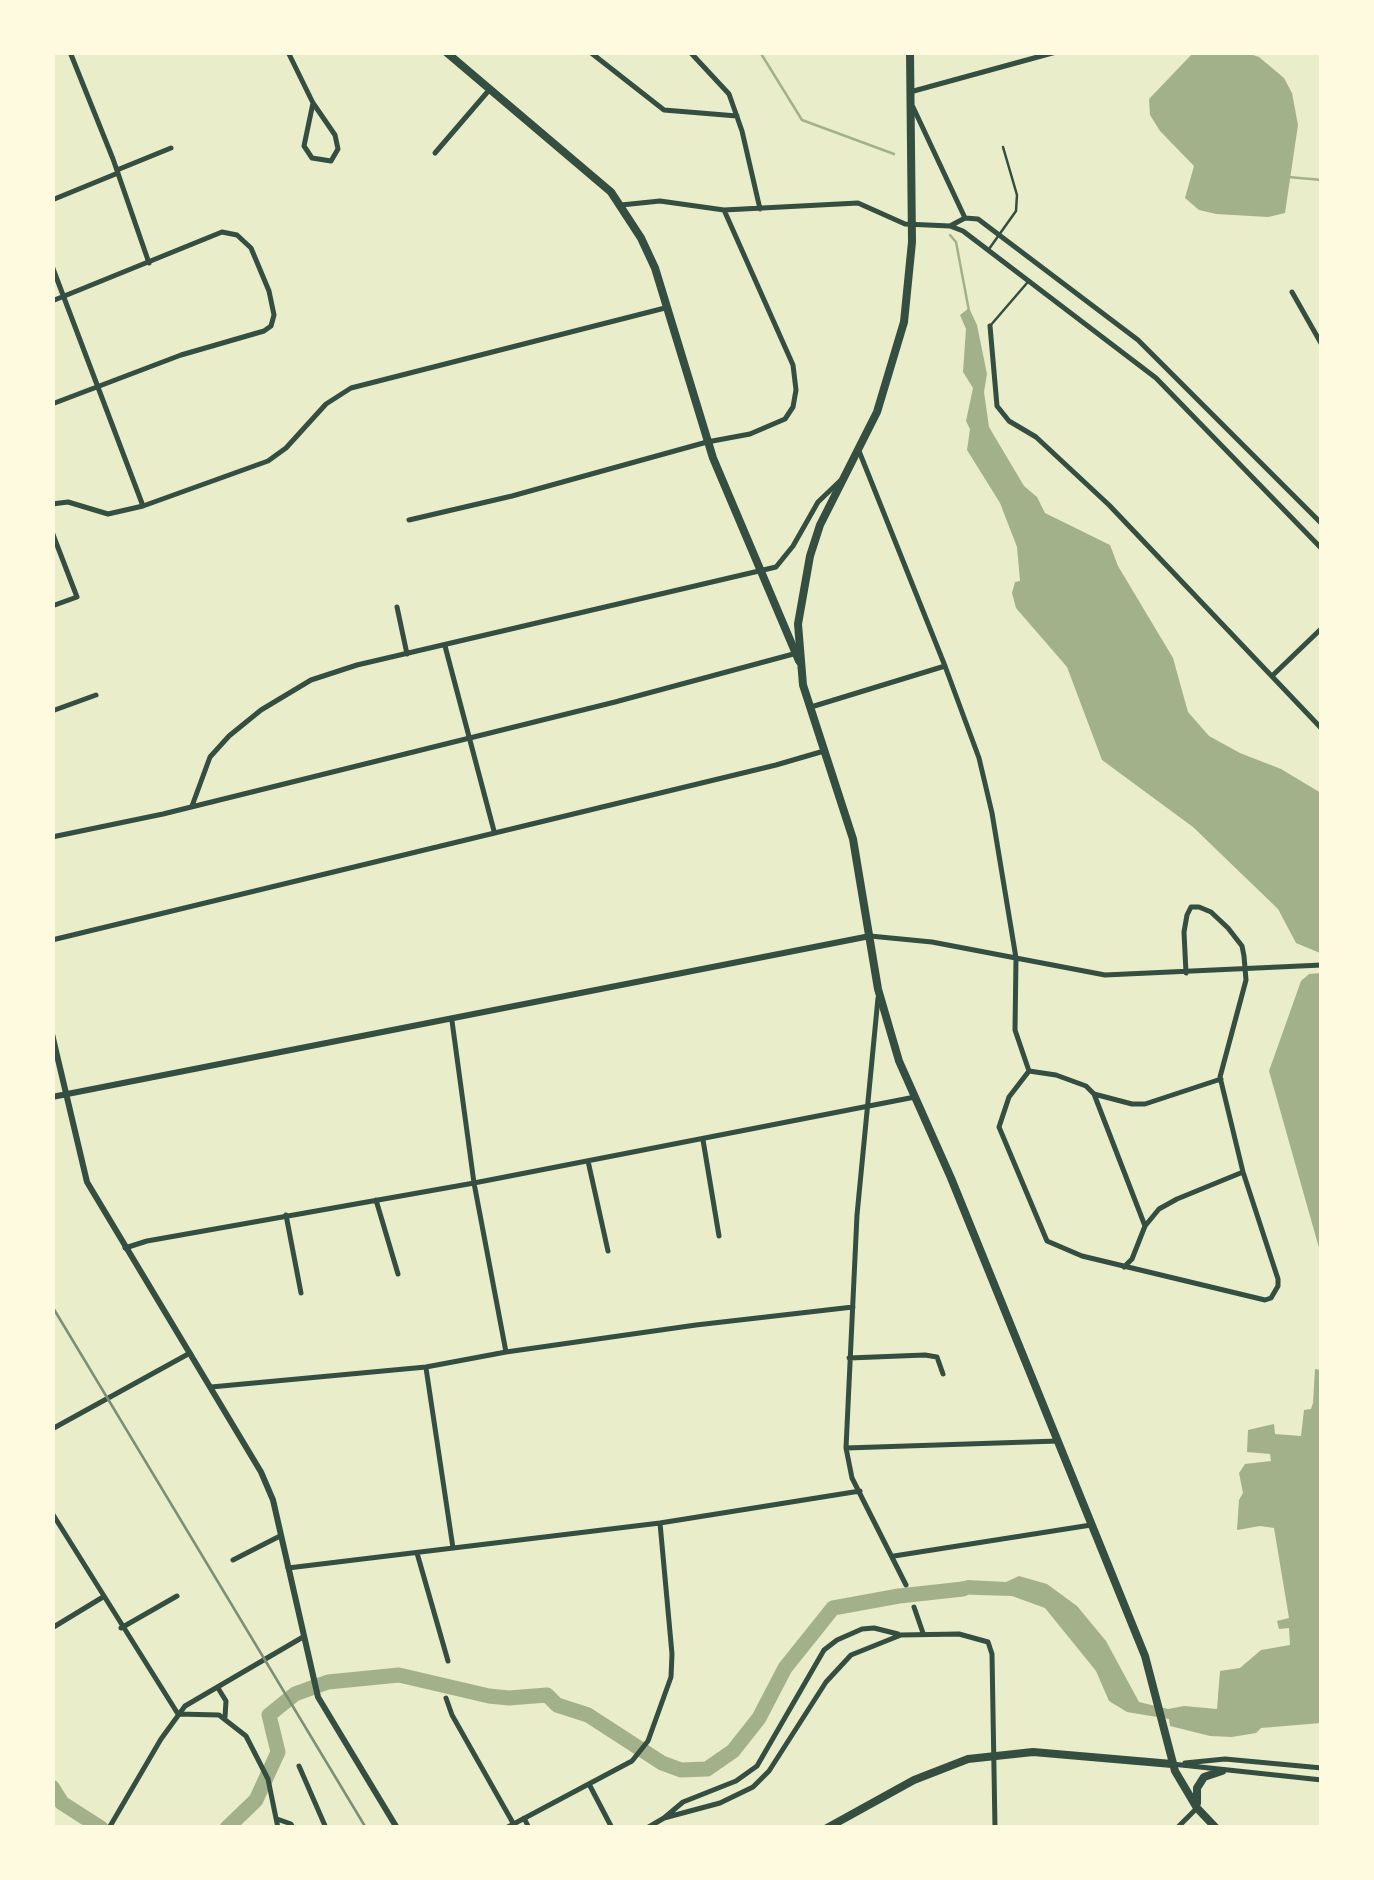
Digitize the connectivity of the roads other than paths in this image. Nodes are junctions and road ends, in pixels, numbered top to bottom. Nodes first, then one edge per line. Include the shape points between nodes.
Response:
1 (70, 52) edge
2 (288, 52) edge
3 (590, 52) edge
4 (690, 52) edge
5 (910, 52) edge
6 (1056, 52) edge
7 (448, 53) edge
8 (490, 89) junction
9 (910, 96) junction
10 (313, 103) junction
11 (737, 116) junction
12 (1003, 147) dead end
13 (171, 148) dead end
14 (435, 153) dead end
15 (118, 171) junction
16 (52, 200) edge
17 (621, 206) junction
18 (760, 209) junction
19 (724, 210) junction
20 (965, 218) junction
21 (912, 225) junction
22 (950, 226) junction
23 (1000, 234) junction
24 (988, 251) junction
25 (149, 263) junction
26 (52, 266) edge
27 (1028, 282) junction
28 (1292, 292) dead end
29 (64, 296) junction
30 (52, 301) edge
31 (665, 308) junction
32 (990, 326) joint
33 (1322, 345) edge
34 (100, 386) junction
35 (52, 404) edge
36 (707, 442) junction
37 (859, 452) junction
38 (845, 477) junction
39 (52, 504) edge
40 (143, 506) junction
41 (409, 520) dead end
42 (1322, 524) edge
43 (52, 532) edge
44 (1322, 549) edge
45 (762, 570) junction
46 (52, 606) edge
47 (396, 607) dead end
48 (1322, 628) edge
49 (445, 646) junction
50 (408, 654) junction
51 (798, 657) junction
52 (946, 666) junction
53 (1272, 676) junction
54 (96, 696) dead end
55 (808, 708) junction
56 (52, 711) edge
57 (1322, 728) edge
58 (470, 738) junction
59 (824, 750) junction
60 (192, 806) junction
61 (494, 831) junction
62 (52, 836) edge
63 (870, 936) junction
64 (52, 940) edge
65 (1016, 958) junction
66 (1321, 965) edge
67 (1245, 970) junction
68 (1186, 973) junction
69 (878, 990) junction
70 (452, 1021) junction
71 (52, 1034) edge
72 (1029, 1072) junction
73 (1220, 1079) junction
74 (65, 1094) junction
75 (1094, 1094) junction
76 (52, 1097) edge
77 (915, 1097) junction
78 (868, 1105) junction
79 (703, 1139) junction
80 (588, 1160) junction
81 (1243, 1172) junction
82 (474, 1182) junction
83 (376, 1199) junction
84 (286, 1215) junction
85 (1145, 1226) junction
86 (719, 1236) dead end
87 (125, 1248) junction
88 (608, 1250) dead end
89 (1124, 1266) junction
90 (398, 1274) dead end
91 (300, 1293) dead end
92 (853, 1307) junction
93 (506, 1352) junction
94 (190, 1353) junction
95 (850, 1358) junction
96 (426, 1366) junction
97 (944, 1374) dead end
98 (210, 1387) junction
99 (52, 1428) edge
100 (1058, 1441) junction
101 (846, 1448) junction
102 (860, 1491) junction
103 (52, 1514) edge
104 (660, 1522) junction
105 (1092, 1525) junction
106 (280, 1536) junction
107 (453, 1548) junction
108 (416, 1552) junction
109 (894, 1556) junction
110 (233, 1560) dead end
111 (288, 1568) junction
112 (906, 1585) dead end
113 (177, 1596) dead end
114 (103, 1597) junction
115 (914, 1608) dead end
116 (52, 1628) edge
117 (122, 1628) junction
118 (923, 1633) junction
119 (901, 1635) junction
120 (303, 1637) junction
121 (448, 1661) dead end
122 (218, 1686) junction
123 (446, 1698) dead end
124 (178, 1714) junction
125 (226, 1718) junction
126 (994, 1755) junction
127 (1172, 1764) junction
128 (299, 1766) dead end
129 (1322, 1768) edge
130 (1222, 1770) junction
131 (1322, 1780) edge
132 (588, 1784) junction
133 (1197, 1808) junction
134 (277, 1818) junction
135 (524, 1818) junction
136 (664, 1818) junction
137 (513, 1824) junction
138 (109, 1828) edge
139 (278, 1828) edge
140 (292, 1828) edge
141 (326, 1828) edge
142 (397, 1828) edge
143 (506, 1828) edge
144 (529, 1828) edge
145 (612, 1828) edge
146 (646, 1828) edge
147 (827, 1828) edge
148 (995, 1828) edge
149 (1178, 1828) edge
150 (1216, 1828) edge

1 - 15 street
2 - 10 street
3 - 11 street via 664,110
4 - 11 street via 730,94
5 - 9 main road
6 - 9 street
7 - 8 main road
8 - 14 street
8 - 17 main road
9 - 20 street
9 - 21 main road
10 - 10 street via 304,146 312,158 332,161 335,135
11 - 18 street
12 - 23 lane via 1017,194 1016,211
13 - 15 street
15 - 16 street
15 - 25 street
17 - 19 street via 660,201
17 - 31 main road via 655,268
18 - 19 street
18 - 21 street via 858,204
19 - 36 street via 793,364 796,390 785,419
20 - 22 street
20 - 23 street
21 - 22 street
21 - 37 main road via 904,322
22 - 24 street
23 - 24 lane
23 - 42 street via 1138,340
24 - 27 street
25 - 29 street
25 - 34 street via 210,234 242,238 269,291 271,326
26 - 29 street
27 - 32 lane
27 - 44 street via 1156,378
28 - 33 street
29 - 30 street
29 - 34 street
31 - 36 main road
31 - 40 street via 351,388 268,460
32 - 53 street via 998,406 1009,422 1036,437 1110,505
34 - 35 street
34 - 40 street
36 - 41 street
36 - 45 main road
37 - 38 main road
37 - 52 street
38 - 45 street via 818,502 776,567
38 - 51 main road via 810,556
39 - 40 street via 108,514
43 - 46 street via 78,597
45 - 49 street
45 - 51 main road
47 - 50 street
48 - 53 street
49 - 50 street
49 - 58 street
50 - 60 street via 311,680 262,710 210,758
51 - 55 main road
51 - 58 street
52 - 55 street
52 - 65 street via 992,814
53 - 57 street
54 - 56 street
55 - 59 main road
58 - 60 street
58 - 61 street
59 - 61 street
59 - 63 main road via 853,839
60 - 62 street
61 - 64 street
63 - 65 street
63 - 69 main road
63 - 70 street
65 - 68 street via 1106,975
65 - 72 street via 1015,1030
66 - 67 street
67 - 68 street
67 - 68 street via 1242,946 1228,928 1211,912 1191,907 1184,932
67 - 73 street
69 - 77 main road
69 - 78 street
70 - 74 street
70 - 82 street
71 - 74 street
72 - 75 street via 1056,1075
72 - 89 street via 1017,1082 999,1127 1046,1241
73 - 75 street via 1145,1104
73 - 81 street
74 - 76 street
74 - 87 street via 87,1182
75 - 85 street
77 - 78 street
77 - 100 main road
78 - 79 street
78 - 92 street
79 - 80 street
79 - 86 street
80 - 82 street
80 - 88 street
81 - 85 street via 1176,1198
81 - 89 street via 1278,1278 1271,1298
82 - 83 street
82 - 93 street
83 - 84 street
83 - 90 street
84 - 87 street
84 - 91 street
85 - 89 street
87 - 94 street
92 - 93 street
92 - 95 street
93 - 96 street
94 - 98 street
94 - 99 street
95 - 97 street via 937,1357
95 - 101 street
96 - 98 street
96 - 107 street
98 - 106 street via 261,1472
100 - 101 street
100 - 105 main road
101 - 102 street
102 - 104 street
102 - 109 street
103 - 114 street
104 - 107 street
104 - 132 street via 670,1677 636,1758
105 - 109 street
105 - 127 main road via 1146,1656
106 - 110 street
106 - 111 street
107 - 108 street
108 - 111 street
108 - 121 street
109 - 112 street
111 - 120 street
113 - 117 street
114 - 116 street
114 - 117 street
115 - 118 street
117 - 124 street
118 - 119 street
118 - 126 street via 988,1642
119 - 136 street via 836,1669 752,1787
119 - 136 street via 862,1629 824,1650 756,1766
120 - 122 street
120 - 142 street via 318,1697
122 - 124 street
122 - 125 street
123 - 137 street
124 - 125 street
124 - 138 street
125 - 134 street via 246,1736 262,1766
126 - 127 main road
126 - 147 main road via 914,1780
126 - 148 street
127 - 129 street via 1225,1759
127 - 130 street
127 - 133 main road
128 - 141 street
130 - 131 street
130 - 133 main road via 1204,1777
132 - 135 street
132 - 145 street
133 - 149 street
133 - 150 main road
134 - 139 street
134 - 140 street
135 - 137 street
135 - 144 street
136 - 146 street
137 - 143 street

